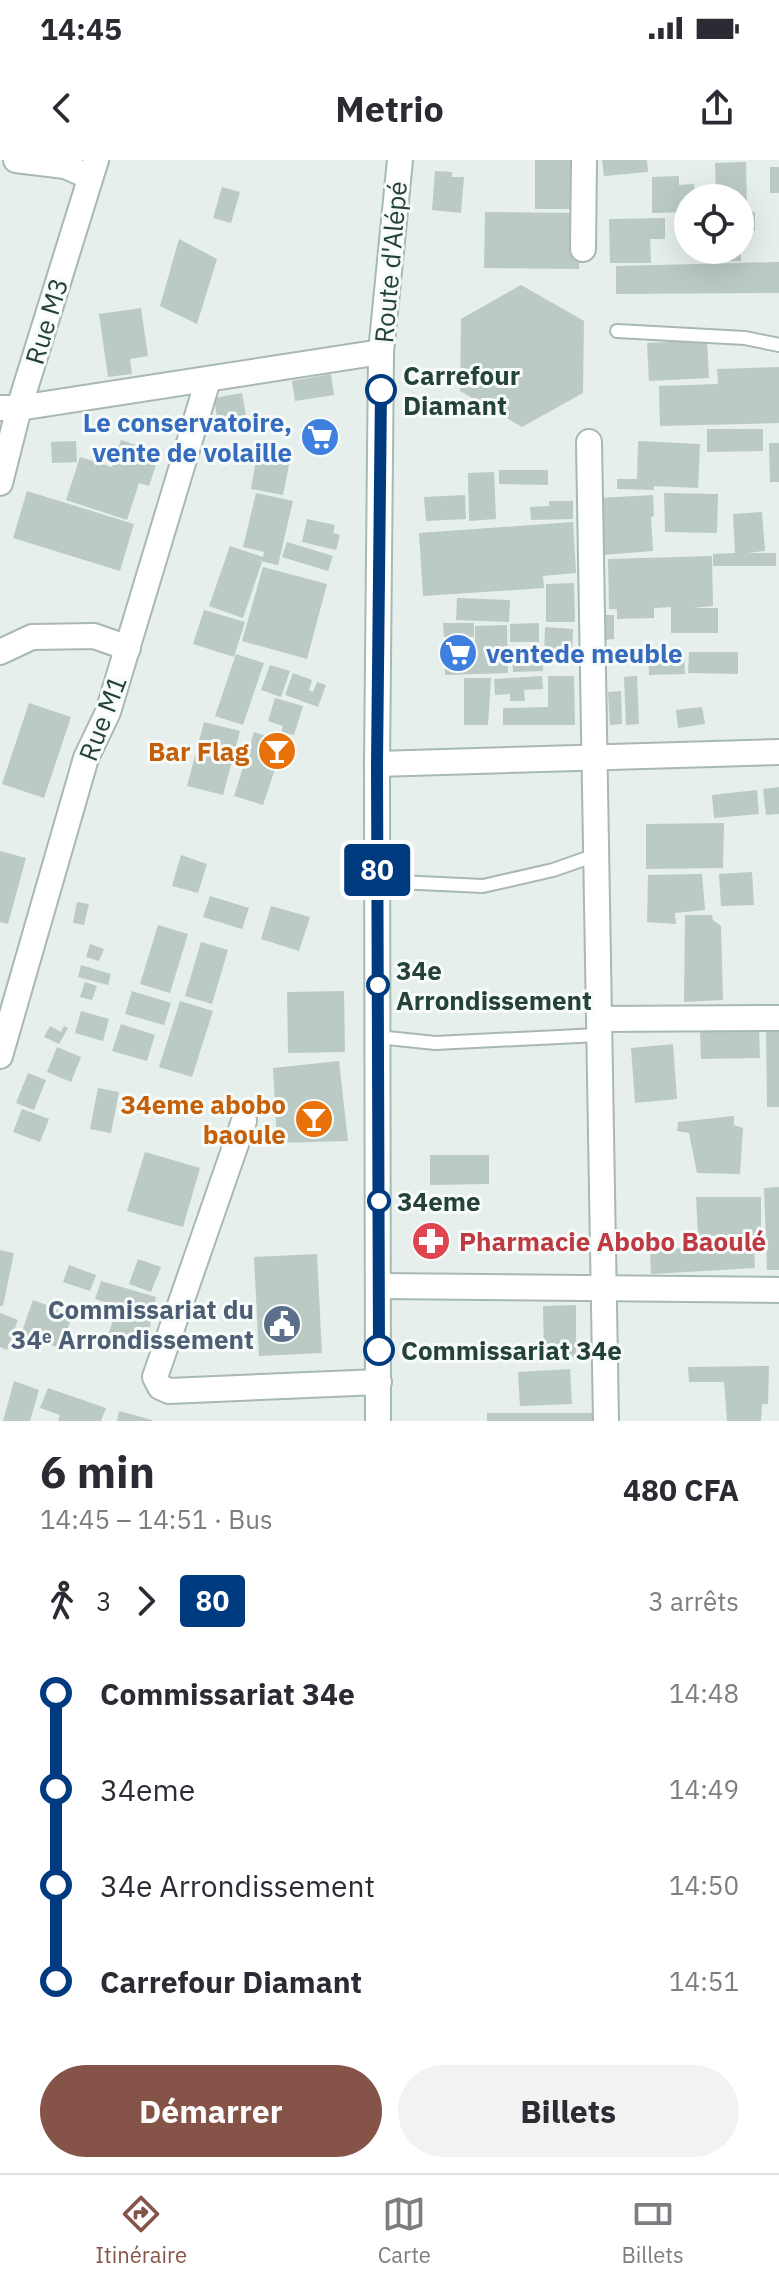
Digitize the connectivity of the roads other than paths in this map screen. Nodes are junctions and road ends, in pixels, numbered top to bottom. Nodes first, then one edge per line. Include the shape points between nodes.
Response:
1 (16, 160) edge
2 (400, 160) edge
3 (584, 160) edge
4 (93, 168) edge
5 (583, 249) dead end
6 (617, 331) dead end
7 (779, 345) edge
8 (381, 352) junction
9 (208, 380) junction
10 (10, 408) edge
11 (589, 442) dead end
12 (0, 483) edge
13 (128, 648) junction
14 (0, 652) edge
15 (779, 752) edge
16 (594, 756) junction
17 (377, 764) junction
18 (596, 855) junction
19 (377, 881) junction
20 (779, 1018) edge
21 (599, 1027) junction
22 (378, 1037) junction
23 (0, 1056) edge
24 (244, 1121) dead end
25 (380, 1286) junction
26 (603, 1289) junction
27 (779, 1290) edge
28 (379, 1382) junction
29 (378, 1421) edge
30 (606, 1421) edge

1 - 4 street
2 - 8 street, Route d'Alépé
3 - 5 street
4 - 10 street, Rue M3
6 - 7 lane via 745,338
8 - 9 street
8 - 17 street, Route d'Alépé
9 - 10 street
9 - 13 street, Rue M1
10 - 12 street, Rue M3
11 - 16 street
13 - 14 street via 94,636 32,637
13 - 23 street, Rue M1 via 103,725 86,758
15 - 16 street
16 - 17 street
16 - 18 street
17 - 19 street, Route d'Alépé
18 - 19 lane via 483,886
18 - 21 street
19 - 22 street, Route d'Alépé
20 - 21 street
21 - 22 lane via 435,1043
21 - 26 street
22 - 25 street, Route d'Alépé
24 - 28 street via 155,1377 160,1387 169,1391
25 - 26 street
25 - 28 street, Route d'Alépé
26 - 27 street
26 - 30 street
28 - 29 street, Route d'Alépé

